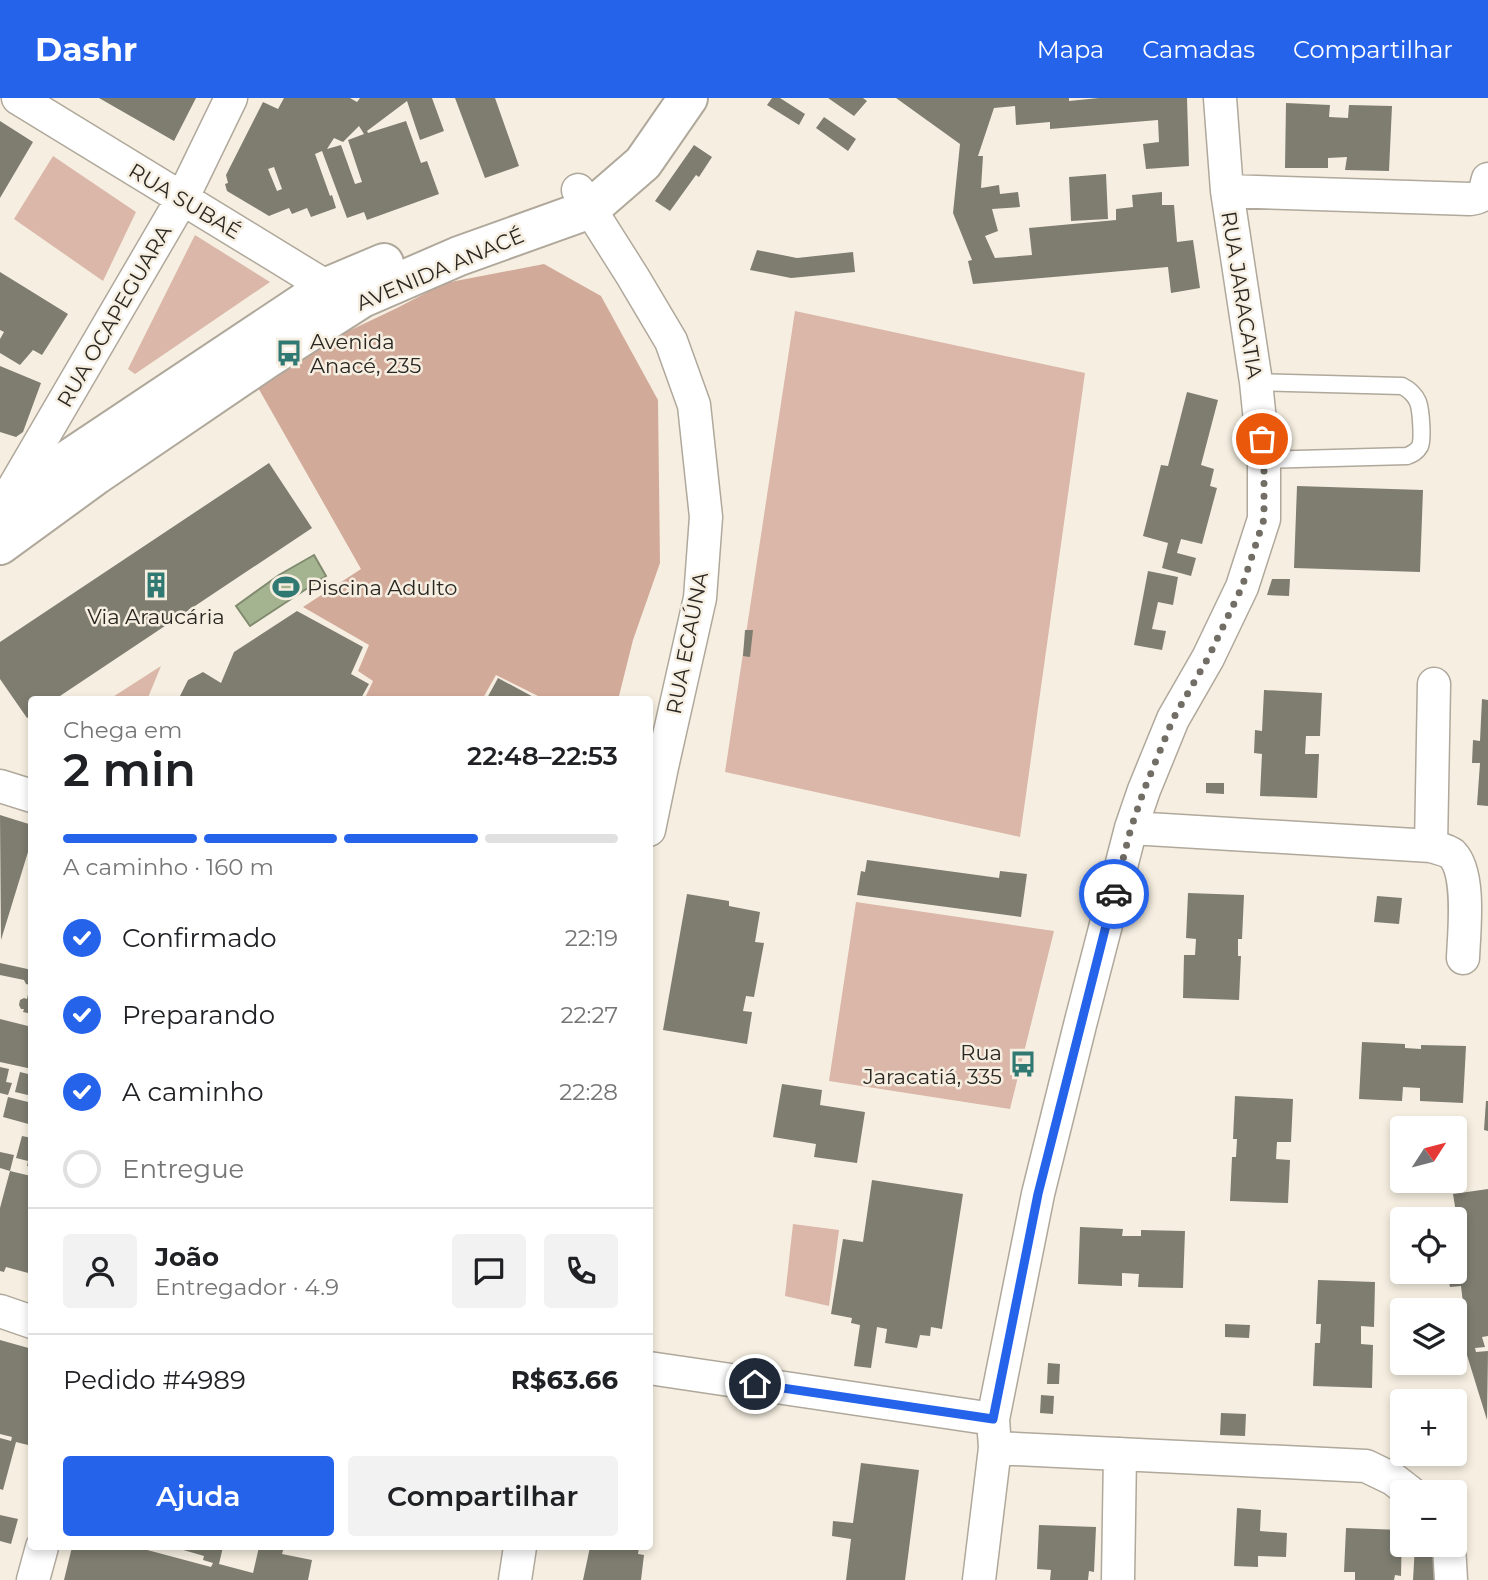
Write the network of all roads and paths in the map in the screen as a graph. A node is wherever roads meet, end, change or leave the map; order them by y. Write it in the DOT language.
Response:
graph roads {
  1 [pos="18,98"];
  2 [pos="231,98"];
  3 [pos="1220,98"];
  4 [pos="673,101"];
  5 [pos="1488,179"];
  6 [pos="1227,191"];
  7 [pos="182,199"];
  8 [pos="584,200"];
  9 [pos="338,297"];
  10 [pos="1255,382"];
  11 [pos="1264,460"];
  12 [pos="6,521"];
  13 [pos="1434,684"];
  14 [pos="0,786"];
  15 [pos="28,795"];
  16 [pos="653,811"];
  17 [pos="1131,828"];
  18 [pos="1431,846"];
  19 [pos="1463,958"];
  20 [pos="0,1311"];
  21 [pos="28,1321"];
  22 [pos="653,1368"];
  23 [pos="994,1434"];
  24 [pos="1120,1454"];
  25 [pos="1394,1480"];
  26 [pos="41,1550"];
  27 [pos="519,1550"];
  28 [pos="1450,1557"];
  29 [pos="33,1580"];
  30 [pos="514,1580"];
  31 [pos="979,1580"];
  32 [pos="1118,1580"];
  33 [pos="1451,1580"];
  1 -- 7 [label="street, RUA SUBAÉ"];
  2 -- 7 [label="street, RUA OCAPEGUARA"];
  3 -- 6 [label="street, RUA JARACATIA"];
  4 -- 8 [label="street, AVENIDA ANACÉ"];
  5 -- 6 [label="street"];
  6 -- 10 [label="street, RUA JARACATIA"];
  7 -- 9 [label="street, RUA SUBAÉ"];
  7 -- 12 [label="street, RUA OCAPEGUARA"];
  8 -- 9 [label="street, AVENIDA ANACÉ"];
  8 -- 16 [label="street, RUA ECAÚNA"];
  9 -- 12 [label="street, AVENIDA ANACÉ"];
  10 -- 11 [label="street, RUA JARACATIA"];
  10 -- 11 [label="lane"];
  11 -- 17 [label="street, RUA JARACATIA"];
  13 -- 18 [label="street"];
  14 -- 15 [label="street"];
  17 -- 18 [label="street"];
  17 -- 23 [label="street, RUA JARACATIA"];
  18 -- 19 [label="street"];
  20 -- 21 [label="street"];
  22 -- 23 [label="street"];
  23 -- 24 [label="street"];
  23 -- 31 [label="street, RUA JARACATIA"];
  24 -- 25 [label="street"];
  24 -- 32 [label="street"];
  26 -- 29 [label="street"];
  27 -- 30 [label="street"];
  28 -- 33 [label="street"];
}
